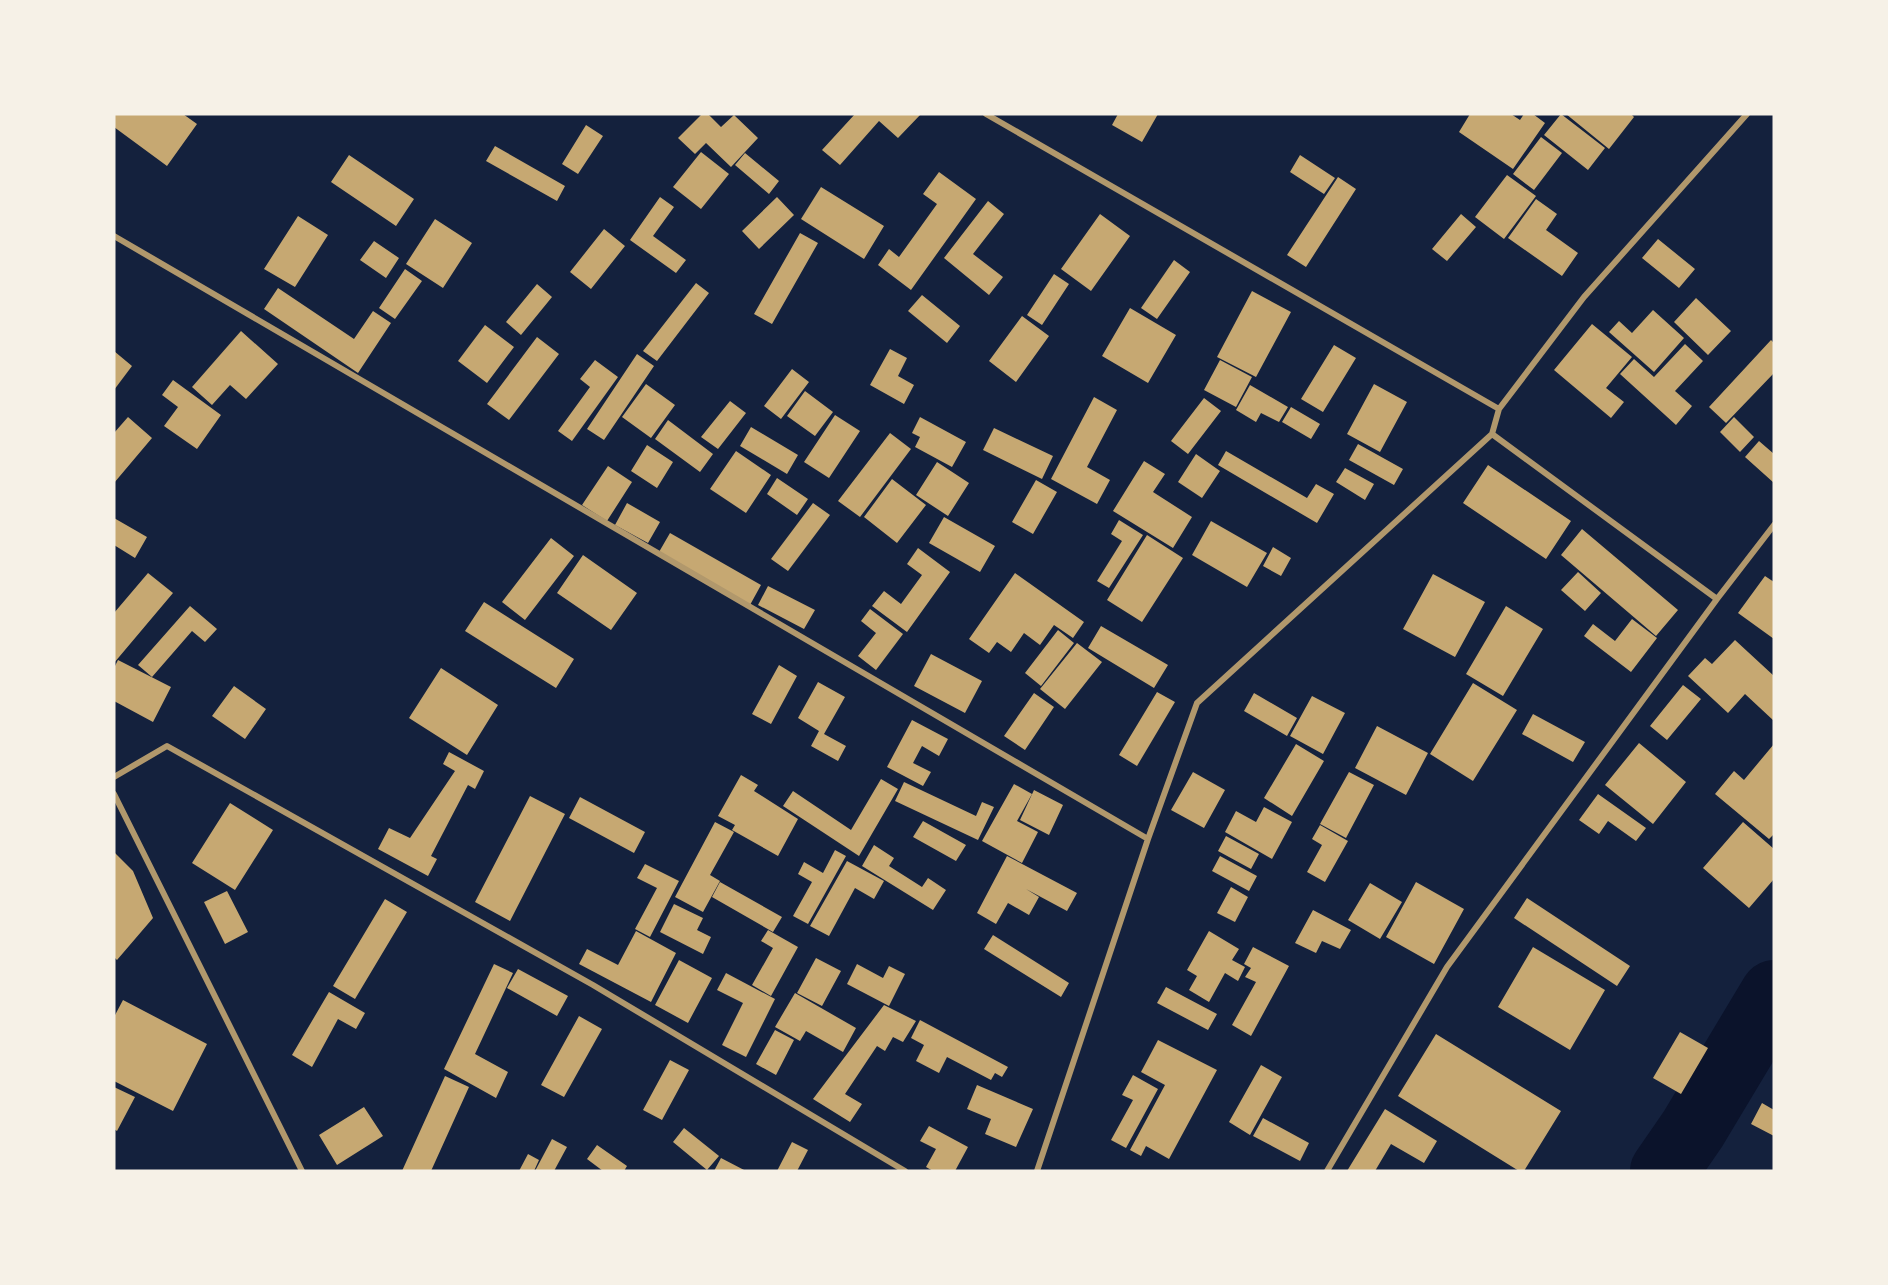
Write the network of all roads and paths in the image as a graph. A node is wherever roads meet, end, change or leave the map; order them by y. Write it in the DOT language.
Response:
graph roads {
  1 [pos="986,114"];
  2 [pos="1747,114"];
  3 [pos="114,236"];
  4 [pos="1499,409"];
  5 [pos="1492,434"];
  6 [pos="1774,525"];
  7 [pos="1717,599"];
  8 [pos="114,777"];
  9 [pos="114,794"];
  10 [pos="1148,839"];
  11 [pos="302,1171"];
  12 [pos="905,1171"];
  13 [pos="1037,1171"];
  14 [pos="1327,1171"];
  1 -- 4 [label="street"];
  2 -- 4 [label="street"];
  3 -- 10 [label="street"];
  4 -- 5 [label="street"];
  5 -- 7 [label="street"];
  5 -- 10 [label="street"];
  6 -- 7 [label="street"];
  7 -- 14 [label="street"];
  8 -- 12 [label="street"];
  9 -- 11 [label="street"];
  10 -- 13 [label="street"];
}
